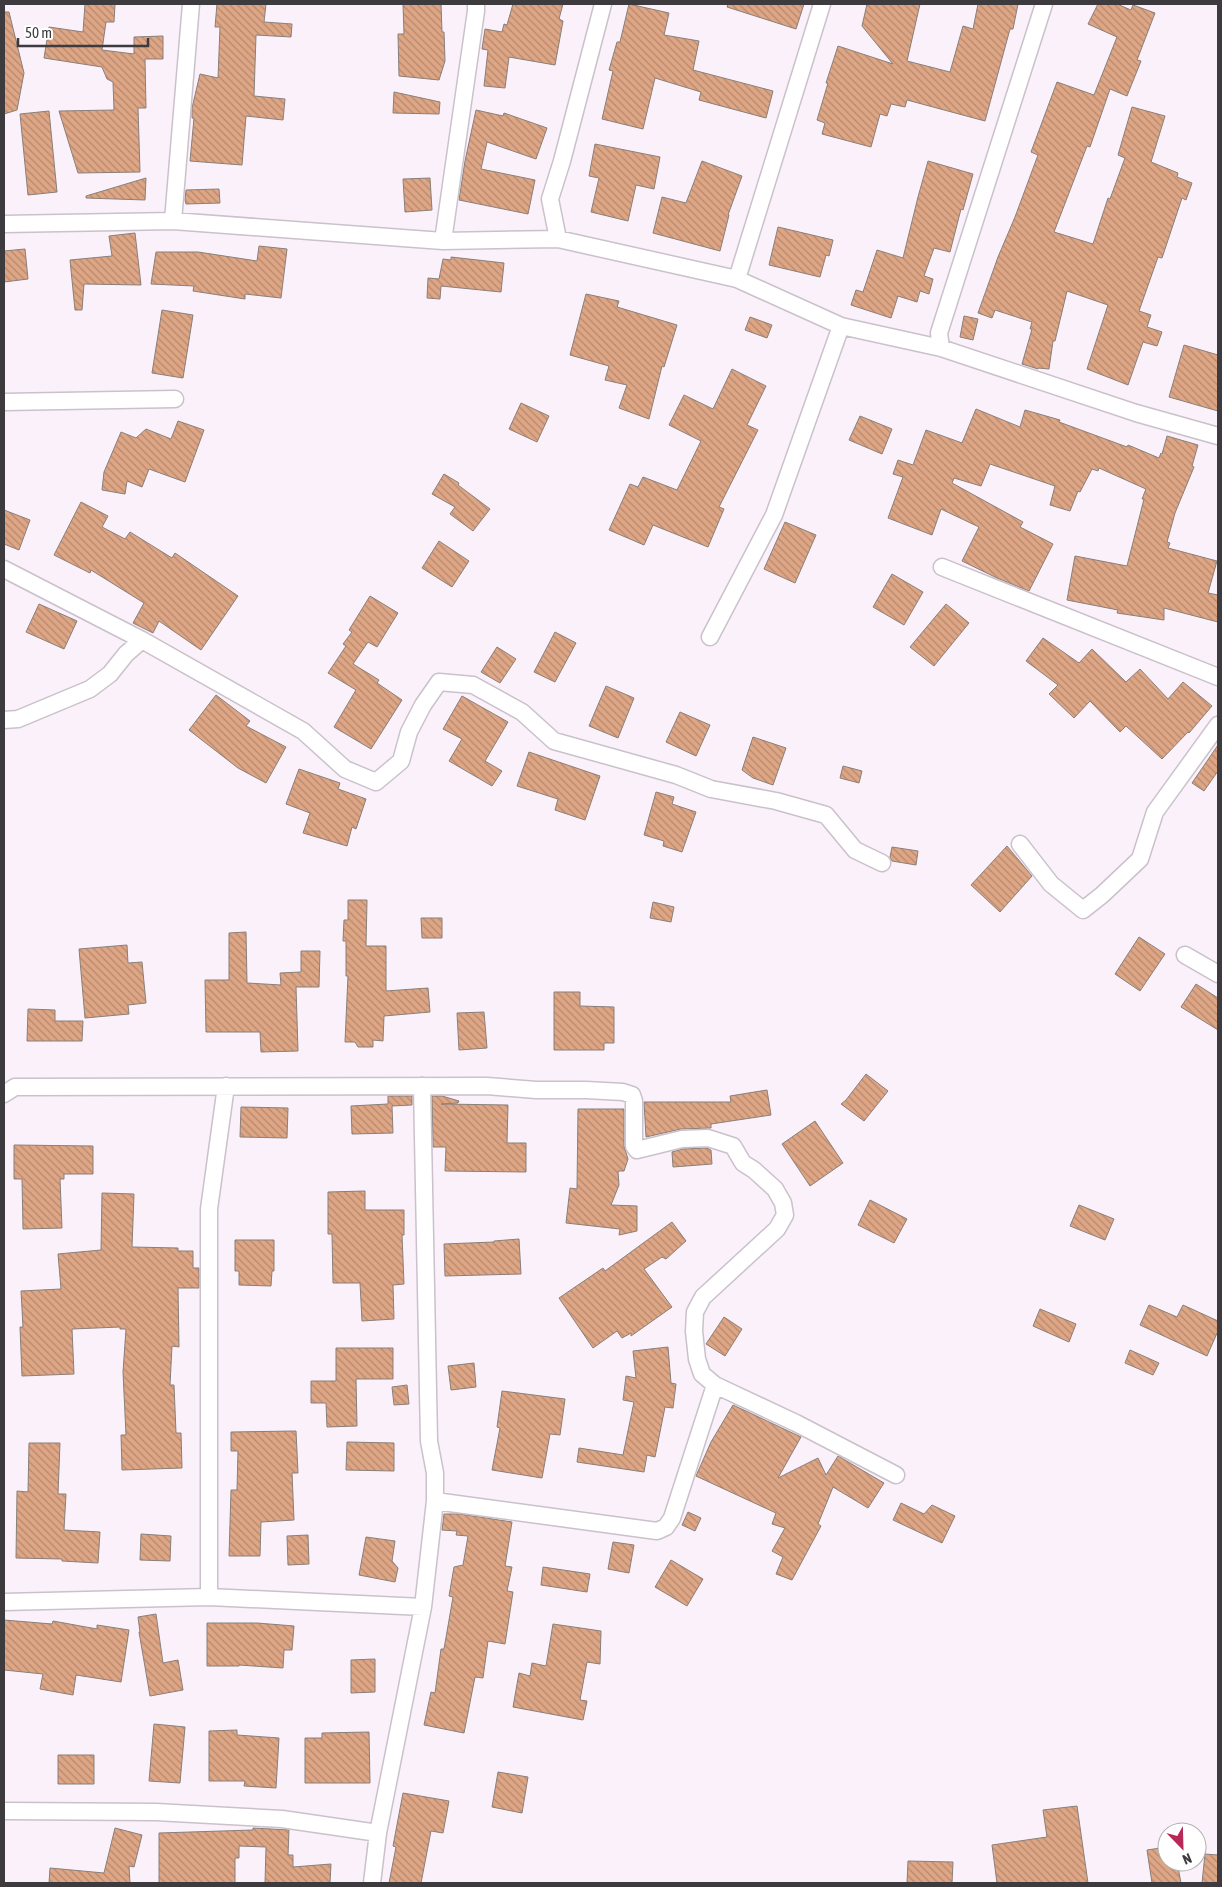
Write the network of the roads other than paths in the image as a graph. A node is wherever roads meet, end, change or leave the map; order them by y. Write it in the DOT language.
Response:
graph roads {
  1 [pos="191,4"];
  2 [pos="476,4"];
  3 [pos="603,4"];
  4 [pos="822,4"];
  5 [pos="1044,4"];
  6 [pos="173,221"];
  7 [pos="4,224"];
  8 [pos="558,239"];
  9 [pos="443,241"];
  10 [pos="737,279"];
  11 [pos="841,326"];
  12 [pos="941,348"];
  13 [pos="175,399"];
  14 [pos="4,402"];
  15 [pos="1218,436"];
  16 [pos="942,567"];
  17 [pos="4,569"];
  18 [pos="710,637"];
  19 [pos="142,640"];
  20 [pos="1218,677"];
  21 [pos="4,720"];
  22 [pos="1218,729"];
  23 [pos="1020,844"];
  24 [pos="882,862"];
  25 [pos="1185,955"];
  26 [pos="1218,974"];
  27 [pos="226,1086"];
  28 [pos="422,1086"];
  29 [pos="4,1094"];
  30 [pos="715,1385"];
  31 [pos="896,1475"];
  32 [pos="435,1500"];
  33 [pos="209,1597"];
  34 [pos="4,1602"];
  35 [pos="423,1607"];
  36 [pos="4,1811"];
  37 [pos="378,1833"];
  38 [pos="372,1883"];
  1 -- 6 [label="street"];
  2 -- 9 [label="street"];
  3 -- 8 [label="street"];
  4 -- 10 [label="street"];
  5 -- 12 [label="street"];
  6 -- 7 [label="street"];
  6 -- 9 [label="street"];
  8 -- 9 [label="street"];
  8 -- 10 [label="street"];
  10 -- 11 [label="street"];
  11 -- 12 [label="street"];
  11 -- 18 [label="street"];
  12 -- 15 [label="street"];
  13 -- 14 [label="street"];
  16 -- 20 [label="street"];
  17 -- 19 [label="street"];
  19 -- 21 [label="street"];
  19 -- 24 [label="street"];
  22 -- 23 [label="street"];
  25 -- 26 [label="street"];
  27 -- 28 [label="street"];
  27 -- 29 [label="street"];
  27 -- 33 [label="street"];
  28 -- 30 [label="street"];
  28 -- 32 [label="street"];
  30 -- 31 [label="street"];
  30 -- 32 [label="street"];
  32 -- 35 [label="street"];
  33 -- 34 [label="street"];
  33 -- 35 [label="street"];
  35 -- 37 [label="street"];
  36 -- 37 [label="street"];
  37 -- 38 [label="street"];
}
